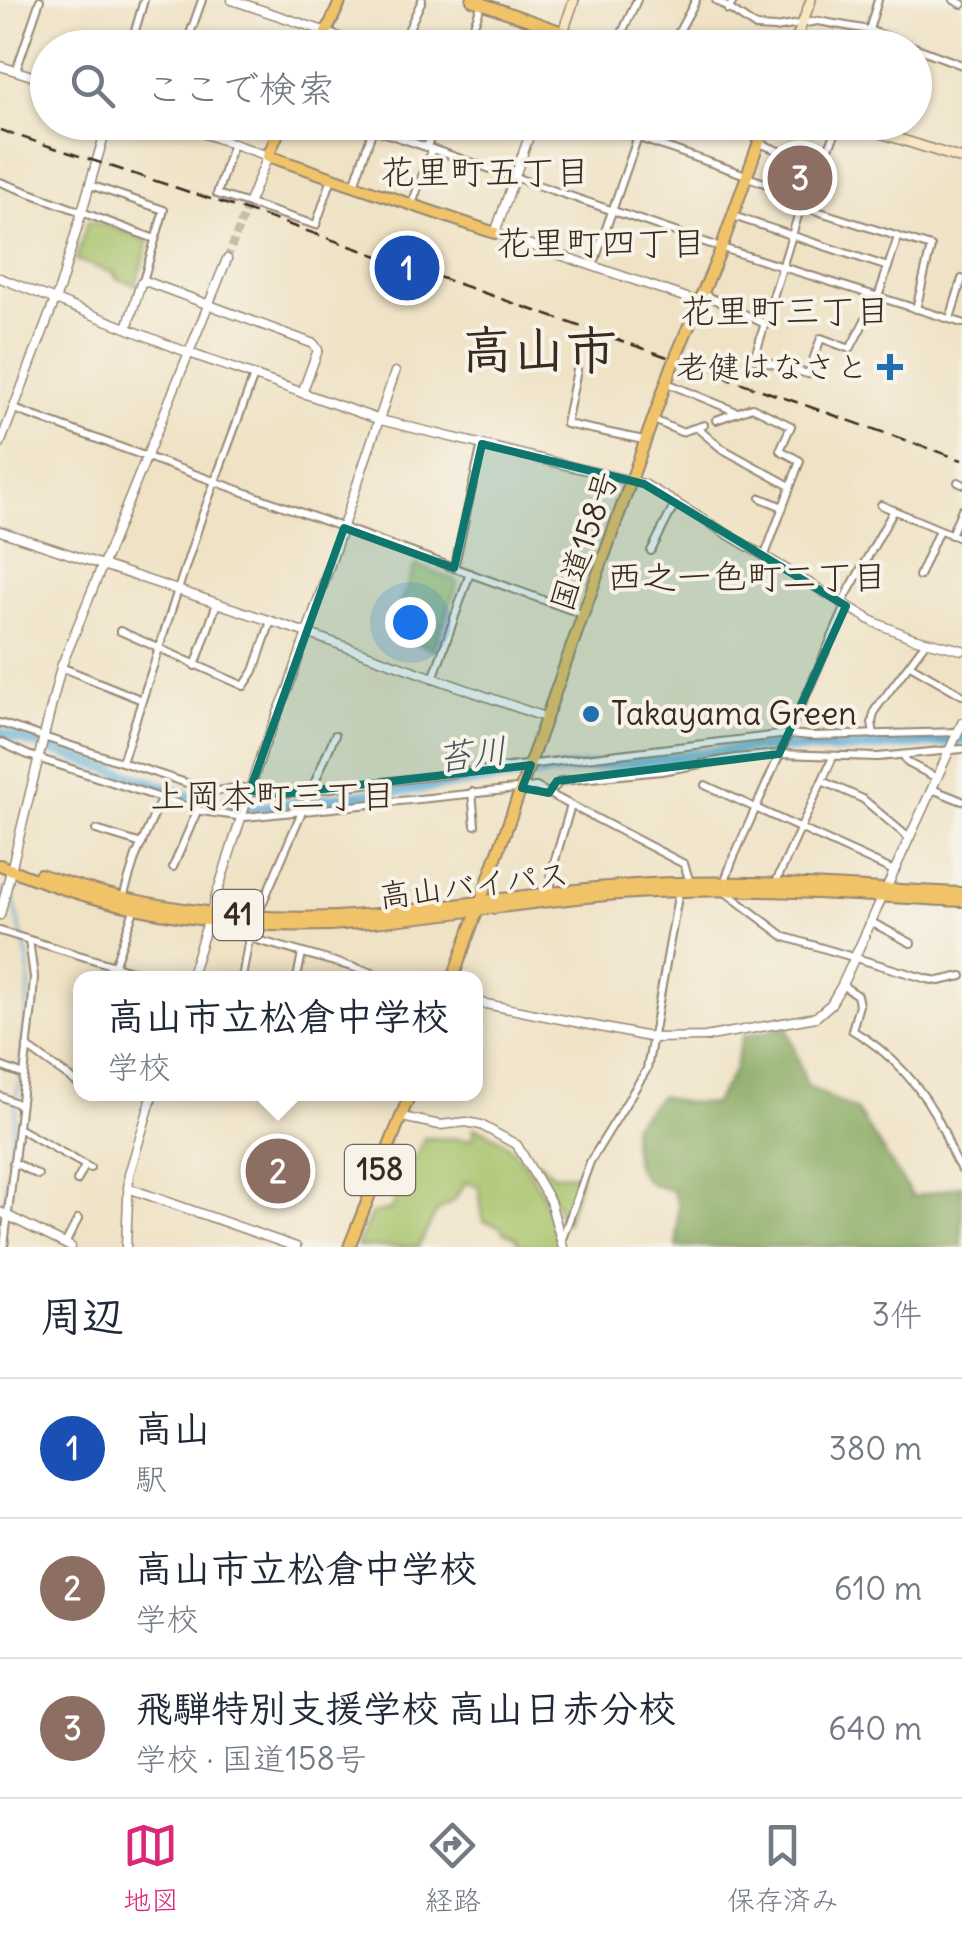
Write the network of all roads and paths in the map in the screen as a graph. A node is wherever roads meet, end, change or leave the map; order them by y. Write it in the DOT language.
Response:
graph roads {
  1 [pos="40,0"];
  2 [pos="144,0"];
  3 [pos="202,0"];
  4 [pos="232,0"];
  5 [pos="341,0"];
  6 [pos="422,0"];
  7 [pos="512,0"];
  8 [pos="574,0"];
  9 [pos="637,0"];
  10 [pos="696,0"];
  11 [pos="716,0"];
  12 [pos="734,0"];
  13 [pos="811,0"];
  14 [pos="878,0"];
  15 [pos="954,0"];
  16 [pos="479,1"];
  17 [pos="962,4"];
  18 [pos="728,10"];
  19 [pos="508,13"];
  20 [pos="801,25"];
  21 [pos="135,30"];
  22 [pos="191,30"];
  23 [pos="320,30"];
  24 [pos="327,30"];
  25 [pos="408,30"];
  26 [pos="470,30"];
  27 [pos="557,30"];
  28 [pos="564,30"];
  29 [pos="621,30"];
  30 [pos="680,30"];
  31 [pos="799,30"];
  32 [pos="869,30"];
  33 [pos="932,53"];
  34 [pos="962,64"];
  35 [pos="0,66"];
  36 [pos="16,71"];
  37 [pos="30,76"];
  38 [pos="103,140"];
  39 [pos="222,140"];
  40 [pos="276,140"];
  41 [pos="369,140"];
  42 [pos="408,140"];
  43 [pos="432,140"];
  44 [pos="528,140"];
  45 [pos="637,140"];
  46 [pos="646,140"];
  47 [pos="760,140"];
  48 [pos="839,140"];
  49 [pos="903,140"];
  50 [pos="759,143"];
  51 [pos="233,144"];
  52 [pos="430,148"];
  53 [pos="268,156"];
  54 [pos="962,159"];
  55 [pos="820,167"];
  56 [pos="747,176"];
  57 [pos="515,177"];
  58 [pos="332,178"];
  59 [pos="0,182"];
  60 [pos="90,185"];
  61 [pos="353,186"];
  62 [pos="805,197"];
  63 [pos="250,202"];
  64 [pos="411,206"];
  65 [pos="801,206"];
  66 [pos="612,211"];
  67 [pos="82,214"];
  68 [pos="733,216"];
  69 [pos="496,233"];
  70 [pos="792,235"];
  71 [pos="898,237"];
  72 [pos="155,240"];
  73 [pos="722,248"];
  74 [pos="226,259"];
  75 [pos="593,266"];
  76 [pos="783,267"];
  77 [pos="888,267"];
  78 [pos="0,278"];
  79 [pos="962,279"];
  80 [pos="143,281"];
  81 [pos="878,297"];
  82 [pos="701,298"];
  83 [pos="56,299"];
  84 [pos="208,306"];
  85 [pos="916,309"];
  86 [pos="950,320"];
  87 [pos="962,323"];
  88 [pos="766,324"];
  89 [pos="127,328"];
  90 [pos="189,352"];
  91 [pos="577,370"];
  92 [pos="395,372"];
  93 [pos="254,376"];
  94 [pos="666,382"];
  95 [pos="302,393"];
  96 [pos="9,407"];
  97 [pos="737,412"];
  98 [pos="380,420"];
  99 [pos="652,420"];
  100 [pos="716,420"];
  101 [pos="646,440"];
  102 [pos="0,444"];
  103 [pos="482,444"];
  104 [pos="146,456"];
  105 [pos="632,479"];
  106 [pos="215,481"];
  107 [pos="790,486"];
  108 [pos="761,498"];
  109 [pos="676,502"];
  110 [pos="882,505"];
  111 [pos="783,507"];
  112 [pos="962,509"];
  113 [pos="894,510"];
  114 [pos="344,528"];
  115 [pos="940,530"];
  116 [pos="0,531"];
  117 [pos="951,535"];
  118 [pos="962,539"];
  119 [pos="651,552"];
  120 [pos="765,554"];
  121 [pos="102,566"];
  122 [pos="454,568"];
  123 [pos="470,573"];
  124 [pos="919,576"];
  125 [pos="178,590"];
  126 [pos="216,603"];
  127 [pos="844,605"];
  128 [pos="584,615"];
  129 [pos="271,621"];
  130 [pos="120,631"];
  131 [pos="307,633"];
  132 [pos="926,642"];
  133 [pos="158,650"];
  134 [pos="962,650"];
  135 [pos="910,665"];
  136 [pos="196,666"];
  137 [pos="61,667"];
  138 [pos="433,678"];
  139 [pos="962,695"];
  140 [pos="142,700"];
  141 [pos="547,718"];
  142 [pos="0,723"];
  143 [pos="959,730"];
  144 [pos="335,735"];
  145 [pos="788,735"];
  146 [pos="874,735"];
  147 [pos="43,737"];
  148 [pos="0,742"];
  149 [pos="950,748"];
  150 [pos="962,749"];
  151 [pos="780,753"];
  152 [pos="904,755"];
  153 [pos="39,756"];
  154 [pos="833,757"];
  155 [pos="122,762"];
  156 [pos="530,766"];
  157 [pos="937,778"];
  158 [pos="822,781"];
  159 [pos="705,785"];
  160 [pos="523,786"];
  161 [pos="932,789"];
  162 [pos="311,791"];
  163 [pos="249,792"];
  164 [pos="472,792"];
  165 [pos="549,793"];
  166 [pos="162,797"];
  167 [pos="962,800"];
  168 [pos="571,805"];
  169 [pos="755,808"];
  170 [pos="198,810"];
  171 [pos="303,812"];
  172 [pos="241,815"];
  173 [pos="474,825"];
  174 [pos="800,828"];
  175 [pos="96,830"];
  176 [pos="910,838"];
  177 [pos="142,844"];
  178 [pos="0,862"];
  179 [pos="173,867"];
  180 [pos="14,868"];
  181 [pos="894,871"];
  182 [pos="690,882"];
  183 [pos="775,884"];
  184 [pos="724,887"];
  185 [pos="680,890"];
  186 [pos="962,892"];
  187 [pos="551,893"];
  188 [pos="882,893"];
  189 [pos="124,898"];
  190 [pos="962,901"];
  191 [pos="481,905"];
  192 [pos="133,913"];
  193 [pos="0,915"];
  194 [pos="257,916"];
  195 [pos="213,918"];
  196 [pos="870,922"];
  197 [pos="0,931"];
  198 [pos="250,938"];
  199 [pos="25,939"];
  200 [pos="911,943"];
  201 [pos="302,953"];
  202 [pos="853,958"];
  203 [pos="117,967"];
  204 [pos="116,971"];
  205 [pos="130,971"];
  206 [pos="193,971"];
  207 [pos="243,971"];
  208 [pos="299,971"];
  209 [pos="366,971"];
  210 [pos="456,971"];
  211 [pos="962,976"];
  212 [pos="842,985"];
  213 [pos="483,1003"];
  214 [pos="654,1038"];
  215 [pos="27,1046"];
  216 [pos="0,1066"];
  217 [pos="21,1074"];
  218 [pos="73,1080"];
  219 [pos="0,1096"];
  220 [pos="151,1101"];
  221 [pos="407,1101"];
  222 [pos="17,1104"];
  223 [pos="402,1116"];
  224 [pos="17,1128"];
  225 [pos="13,1162"];
  226 [pos="962,1170"];
  227 [pos="38,1175"];
  228 [pos="78,1181"];
  229 [pos="128,1188"];
  230 [pos="4,1214"];
  231 [pos="78,1220"];
  232 [pos="563,1243"];
  233 [pos="68,1246"];
  234 [pos="4,1247"];
  235 [pos="126,1247"];
  236 [pos="296,1247"];
  237 [pos="349,1247"];
  1 -- 36 [label="street"];
  2 -- 21 [label="street"];
  3 -- 22 [label="street"];
  4 -- 23 [label="street"];
  5 -- 24 [label="main road"];
  6 -- 25 [label="street"];
  7 -- 19 [label="street"];
  8 -- 28 [label="main road"];
  9 -- 29 [label="street"];
  10 -- 30 [label="street"];
  11 -- 18 [label="street"];
  12 -- 18 [label="street"];
  13 -- 20 [label="main road"];
  14 -- 32 [label="street"];
  15 -- 17 [label="street"];
  16 -- 19 [label="main road"];
  16 -- 26 [label="street"];
  18 -- 20 [label="street"];
  19 -- 27 [label="main road"];
  20 -- 31 [label="main road"];
  20 -- 32 [label="street"];
  33 -- 34 [label="street"];
  35 -- 36 [label="street"];
  36 -- 37 [label="street"];
  38 -- 60 [label="street"];
  39 -- 51 [label="street"];
  40 -- 53 [label="main road"];
  41 -- 61 [label="street"];
  42 -- 52 [label="street"];
  43 -- 52 [label="street"];
  44 -- 57 [label="street"];
  45 -- 66 [label="street"];
  46 -- 56 [label="street"];
  47 -- 50 [label="main road, 国道158号"];
  48 -- 55 [label="street"];
  49 -- 54 [label="main road"];
  50 -- 55 [label="street"];
  50 -- 56 [label="main road, 国道158号"];
  51 -- 53 [label="street"];
  51 -- 58 [label="street"];
  52 -- 57 [label="street"];
  52 -- 64 [label="street"];
  53 -- 58 [label="main road"];
  53 -- 63 [label="street"];
  55 -- 62 [label="street"];
  56 -- 62 [label="street"];
  56 -- 68 [label="main road, 国道158号"];
  57 -- 66 [label="street"];
  57 -- 69 [label="street"];
  58 -- 61 [label="main road"];
  59 -- 67 [label="street"];
  60 -- 67 [label="street"];
  60 -- 72 [label="street"];
  61 -- 64 [label="main road"];
  62 -- 65 [label="street"];
  64 -- 69 [label="main road"];
  65 -- 70 [label="street"];
  65 -- 71 [label="street"];
  66 -- 73 [label="street"];
  66 -- 75 [label="street"];
  67 -- 72 [label="street"];
  67 -- 83 [label="street"];
  68 -- 70 [label="street"];
  68 -- 73 [label="main road, 国道158号"];
  69 -- 75 [label="street"];
  70 -- 76 [label="street"];
  70 -- 77 [label="street"];
  71 -- 77 [label="street"];
  71 -- 85 [label="street"];
  72 -- 80 [label="street"];
  73 -- 76 [label="street"];
  73 -- 82 [label="main road, 国道158号"];
  74 -- 84 [label="street"];
  75 -- 82 [label="street"];
  76 -- 81 [label="street"];
  76 -- 88 [label="street"];
  77 -- 81 [label="street"];
  78 -- 83 [label="street"];
  79 -- 86 [label="street"];
  80 -- 84 [label="street"];
  80 -- 89 [label="street"];
  81 -- 85 [label="street"];
  81 -- 88 [label="street"];
  82 -- 88 [label="street"];
  82 -- 94 [label="main road, 国道158号, bridge"];
  83 -- 89 [label="street"];
  83 -- 96 [label="street"];
  84 -- 90 [label="street"];
  84 -- 95 [label="street"];
  85 -- 86 [label="street"];
  86 -- 87 [label="street"];
  89 -- 90 [label="street"];
  90 -- 93 [label="street"];
  90 -- 104 [label="street"];
  91 -- 101 [label="street"];
  92 -- 98 [label="street"];
  93 -- 95 [label="street"];
  93 -- 106 [label="street"];
  94 -- 97 [label="street"];
  94 -- 99 [label="main road, 国道158号"];
  95 -- 98 [label="street"];
  96 -- 102 [label="street"];
  96 -- 104 [label="street"];
  97 -- 100 [label="street"];
  97 -- 107 [label="street"];
  98 -- 103 [label="street"];
  98 -- 114 [label="street"];
  99 -- 101 [label="main road, 国道158号"];
  99 -- 107 [label="street"];
  101 -- 105 [label="main road, 国道158号"];
  103 -- 105 [label="street"];
  103 -- 122 [label="street"];
  104 -- 106 [label="street"];
  104 -- 121 [label="street"];
  105 -- 109 [label="street"];
  105 -- 128 [label="main road, 国道158号"];
  106 -- 114 [label="street"];
  106 -- 125 [label="street"];
  107 -- 111 [label="street"];
  108 -- 111 [label="street"];
  109 -- 119 [label="street"];
  109 -- 120 [label="street"];
  110 -- 113 [label="street"];
  111 -- 120 [label="street"];
  112 -- 117 [label="street"];
  113 -- 115 [label="street"];
  113 -- 127 [label="street"];
  114 -- 122 [label="street"];
  114 -- 131 [label="street"];
  115 -- 117 [label="street"];
  115 -- 124 [label="street"];
  116 -- 121 [label="street"];
  117 -- 118 [label="street"];
  120 -- 127 [label="street"];
  121 -- 125 [label="street"];
  121 -- 137 [label="street"];
  122 -- 123 [label="street"];
  123 -- 128 [label="street"];
  123 -- 138 [label="street"];
  125 -- 126 [label="street"];
  125 -- 133 [label="street"];
  126 -- 129 [label="street"];
  126 -- 136 [label="street"];
  127 -- 132 [label="street"];
  127 -- 145 [label="street"];
  128 -- 141 [label="main road, 国道158号"];
  129 -- 131 [label="street"];
  129 -- 136 [label="street"];
  130 -- 133 [label="street"];
  131 -- 138 [label="street"];
  131 -- 163 [label="street"];
  132 -- 134 [label="street"];
  132 -- 135 [label="street"];
  133 -- 136 [label="street"];
  133 -- 140 [label="street"];
  135 -- 139 [label="street"];
  135 -- 146 [label="street"];
  137 -- 140 [label="street"];
  137 -- 147 [label="street"];
  138 -- 141 [label="street"];
  140 -- 155 [label="street"];
  141 -- 156 [label="main road, 国道158号"];
  142 -- 147 [label="street"];
  143 -- 146 [label="street"];
  143 -- 149 [label="street"];
  144 -- 162 [label="street"];
  145 -- 146 [label="street"];
  145 -- 151 [label="street"];
  145 -- 156 [label="street"];
  147 -- 153 [label="street"];
  147 -- 155 [label="street"];
  148 -- 153 [label="street"];
  149 -- 150 [label="street"];
  149 -- 152 [label="street"];
  149 -- 157 [label="street"];
  151 -- 154 [label="street"];
  151 -- 165 [label="street"];
  151 -- 169 [label="street"];
  152 -- 154 [label="street"];
  152 -- 157 [label="street"];
  153 -- 166 [label="street"];
  153 -- 180 [label="street"];
  154 -- 158 [label="street"];
  155 -- 163 [label="street"];
  156 -- 160 [label="main road, 国道158号"];
  156 -- 162 [label="street"];
  157 -- 161 [label="street"];
  158 -- 174 [label="street"];
  158 -- 176 [label="street"];
  159 -- 169 [label="street"];
  160 -- 164 [label="street"];
  160 -- 165 [label="street"];
  160 -- 191 [label="main road, 国道158号"];
  161 -- 167 [label="street"];
  161 -- 176 [label="street"];
  162 -- 163 [label="street"];
  162 -- 171 [label="street"];
  163 -- 172 [label="street"];
  164 -- 171 [label="street"];
  164 -- 173 [label="street"];
  165 -- 168 [label="street"];
  166 -- 170 [label="street"];
  166 -- 177 [label="street"];
  168 -- 182 [label="street"];
  168 -- 187 [label="street"];
  169 -- 174 [label="street"];
  169 -- 184 [label="street"];
  170 -- 172 [label="street"];
  170 -- 179 [label="street"];
  171 -- 172 [label="street"];
  171 -- 194 [label="street"];
  172 -- 195 [label="street"];
  174 -- 181 [label="street"];
  174 -- 183 [label="street"];
  175 -- 177 [label="street"];
  176 -- 181 [label="street"];
  177 -- 189 [label="street"];
  178 -- 180 [label="main road, 高山バイパス / 41"];
  180 -- 189 [label="main road, 高山バイパス / 41"];
  180 -- 193 [label="street"];
  180 -- 195 [label="main road, 高山バイパス / 41"];
  181 -- 188 [label="street"];
  182 -- 184 [label="main road, 高山バイパス / 41"];
  182 -- 187 [label="main road, 高山バイパス / 41"];
  183 -- 184 [label="main road, 高山バイパス / 41"];
  183 -- 188 [label="main road, 高山バイパス / 41"];
  184 -- 185 [label="main road, 高山バイパス / 41"];
  184 -- 188 [label="main road, 高山バイパス / 41"];
  184 -- 202 [label="street"];
  185 -- 191 [label="main road, 高山バイパス / 41"];
  185 -- 214 [label="street"];
  186 -- 188 [label="main road, 高山バイパス / 41"];
  187 -- 191 [label="main road, 高山バイパス / 41"];
  188 -- 190 [label="main road, 高山バイパス / 41"];
  188 -- 196 [label="street"];
  189 -- 195 [label="main road, 高山バイパス / 41"];
  191 -- 194 [label="main road, 高山バイパス / 41"];
  191 -- 195 [label="main road, 高山バイパス / 41"];
  191 -- 210 [label="main road, 国道158号"];
  192 -- 203 [label="street"];
  194 -- 195 [label="main road, 高山バイパス / 41"];
  195 -- 198 [label="street"];
  195 -- 206 [label="street"];
  196 -- 200 [label="street"];
  196 -- 202 [label="street"];
  197 -- 199 [label="street"];
  198 -- 201 [label="street"];
  198 -- 207 [label="street"];
  199 -- 203 [label="street"];
  199 -- 215 [label="street"];
  201 -- 208 [label="street"];
  201 -- 209 [label="street"];
  202 -- 211 [label="street"];
  202 -- 212 [label="street"];
  203 -- 204 [label="street"];
  203 -- 205 [label="street"];
  212 -- 214 [label="street"];
  212 -- 226 [label="street"];
  213 -- 214 [label="street"];
  214 -- 232 [label="street"];
  215 -- 217 [label="street"];
  215 -- 218 [label="street"];
  216 -- 217 [label="street"];
  217 -- 222 [label="street"];
  219 -- 222 [label="street"];
  220 -- 229 [label="street"];
  221 -- 223 [label="main road, 158"];
  222 -- 224 [label="street"];
  223 -- 232 [label="street"];
  223 -- 237 [label="main road, 158"];
  224 -- 225 [label="street"];
  224 -- 228 [label="street"];
  225 -- 227 [label="street"];
  225 -- 230 [label="street"];
  229 -- 235 [label="street"];
  229 -- 236 [label="street"];
  230 -- 233 [label="street"];
  230 -- 234 [label="street"];
  231 -- 233 [label="street"];
}
